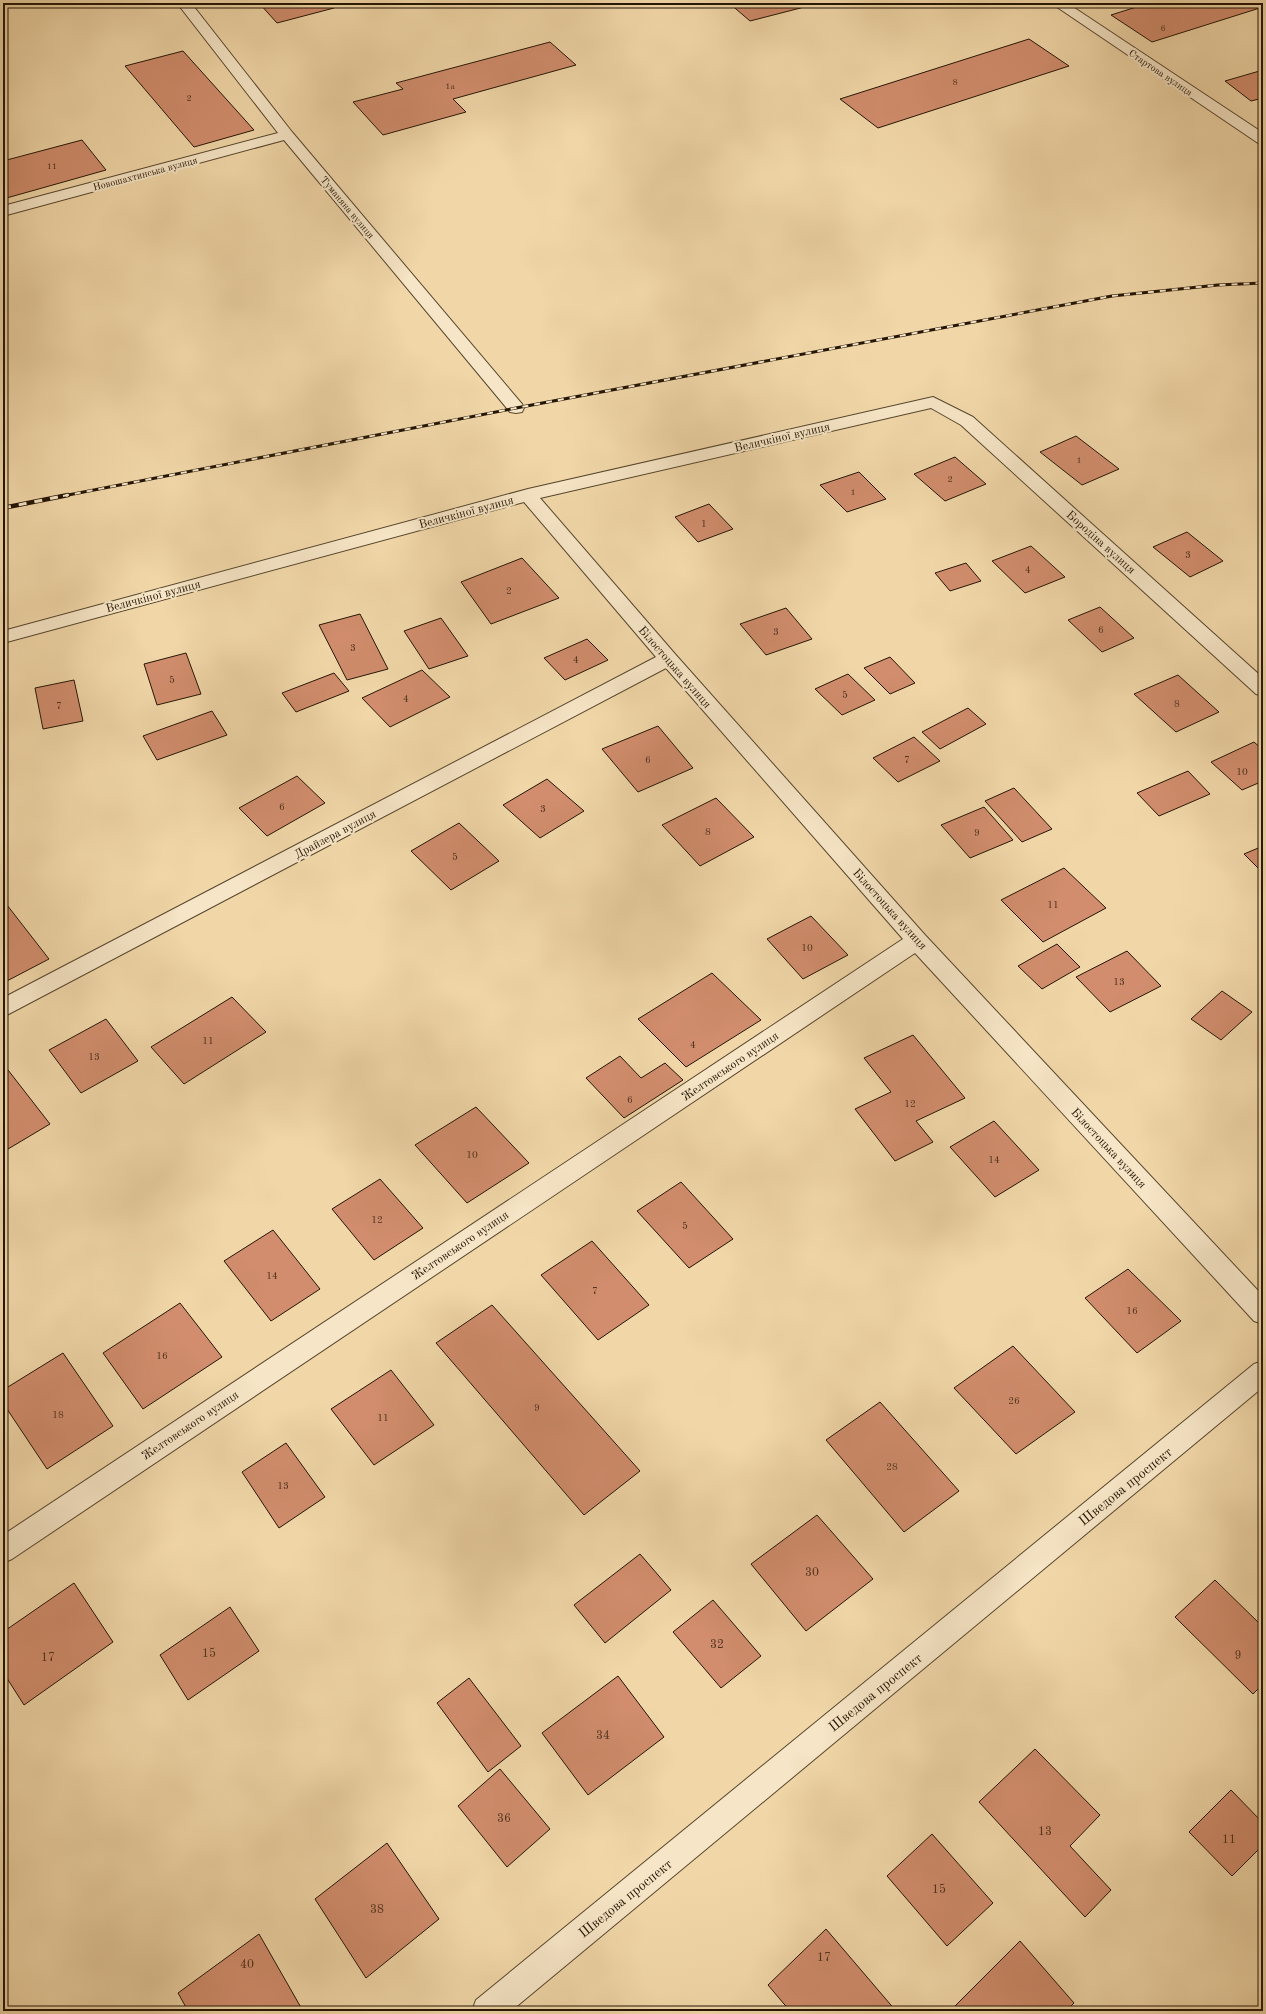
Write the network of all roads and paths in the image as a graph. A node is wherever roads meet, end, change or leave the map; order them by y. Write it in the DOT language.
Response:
graph roads {
  1 [pos="184,3"];
  2 [pos="1058,3"];
  3 [pos="287,135"];
  4 [pos="1263,140"];
  5 [pos="3,211"];
  6 [pos="933,402"];
  7 [pos="516,408"];
  8 [pos="528,495"];
  9 [pos="3,637"];
  10 [pos="668,659"];
  11 [pos="1263,690"];
  12 [pos="917,941"];
  13 [pos="3,1008"];
  14 [pos="1263,1313"];
  15 [pos="1263,1372"];
  16 [pos="3,1550"];
  17 [pos="487,2011"];
  1 -- 3 [label="street, Туманяна вулиця"];
  2 -- 4 [label="street, Стартова вулиця"];
  3 -- 5 [label="street, Новошахтинська вулиця"];
  3 -- 7 [label="street, Туманяна вулиця"];
  6 -- 8 [label="street, Величкіної вулиця"];
  6 -- 11 [label="street, Бородіна вулиця"];
  8 -- 9 [label="street, Величкіної вулиця"];
  8 -- 10 [label="street, Білостоцька вулиця"];
  10 -- 12 [label="street, Білостоцька вулиця"];
  10 -- 13 [label="street, Драйзера вулиця"];
  12 -- 14 [label="street, Білостоцька вулиця"];
  12 -- 16 [label="street, Желтовського вулиця"];
  15 -- 17 [label="street, Шведова проспект"];
}
